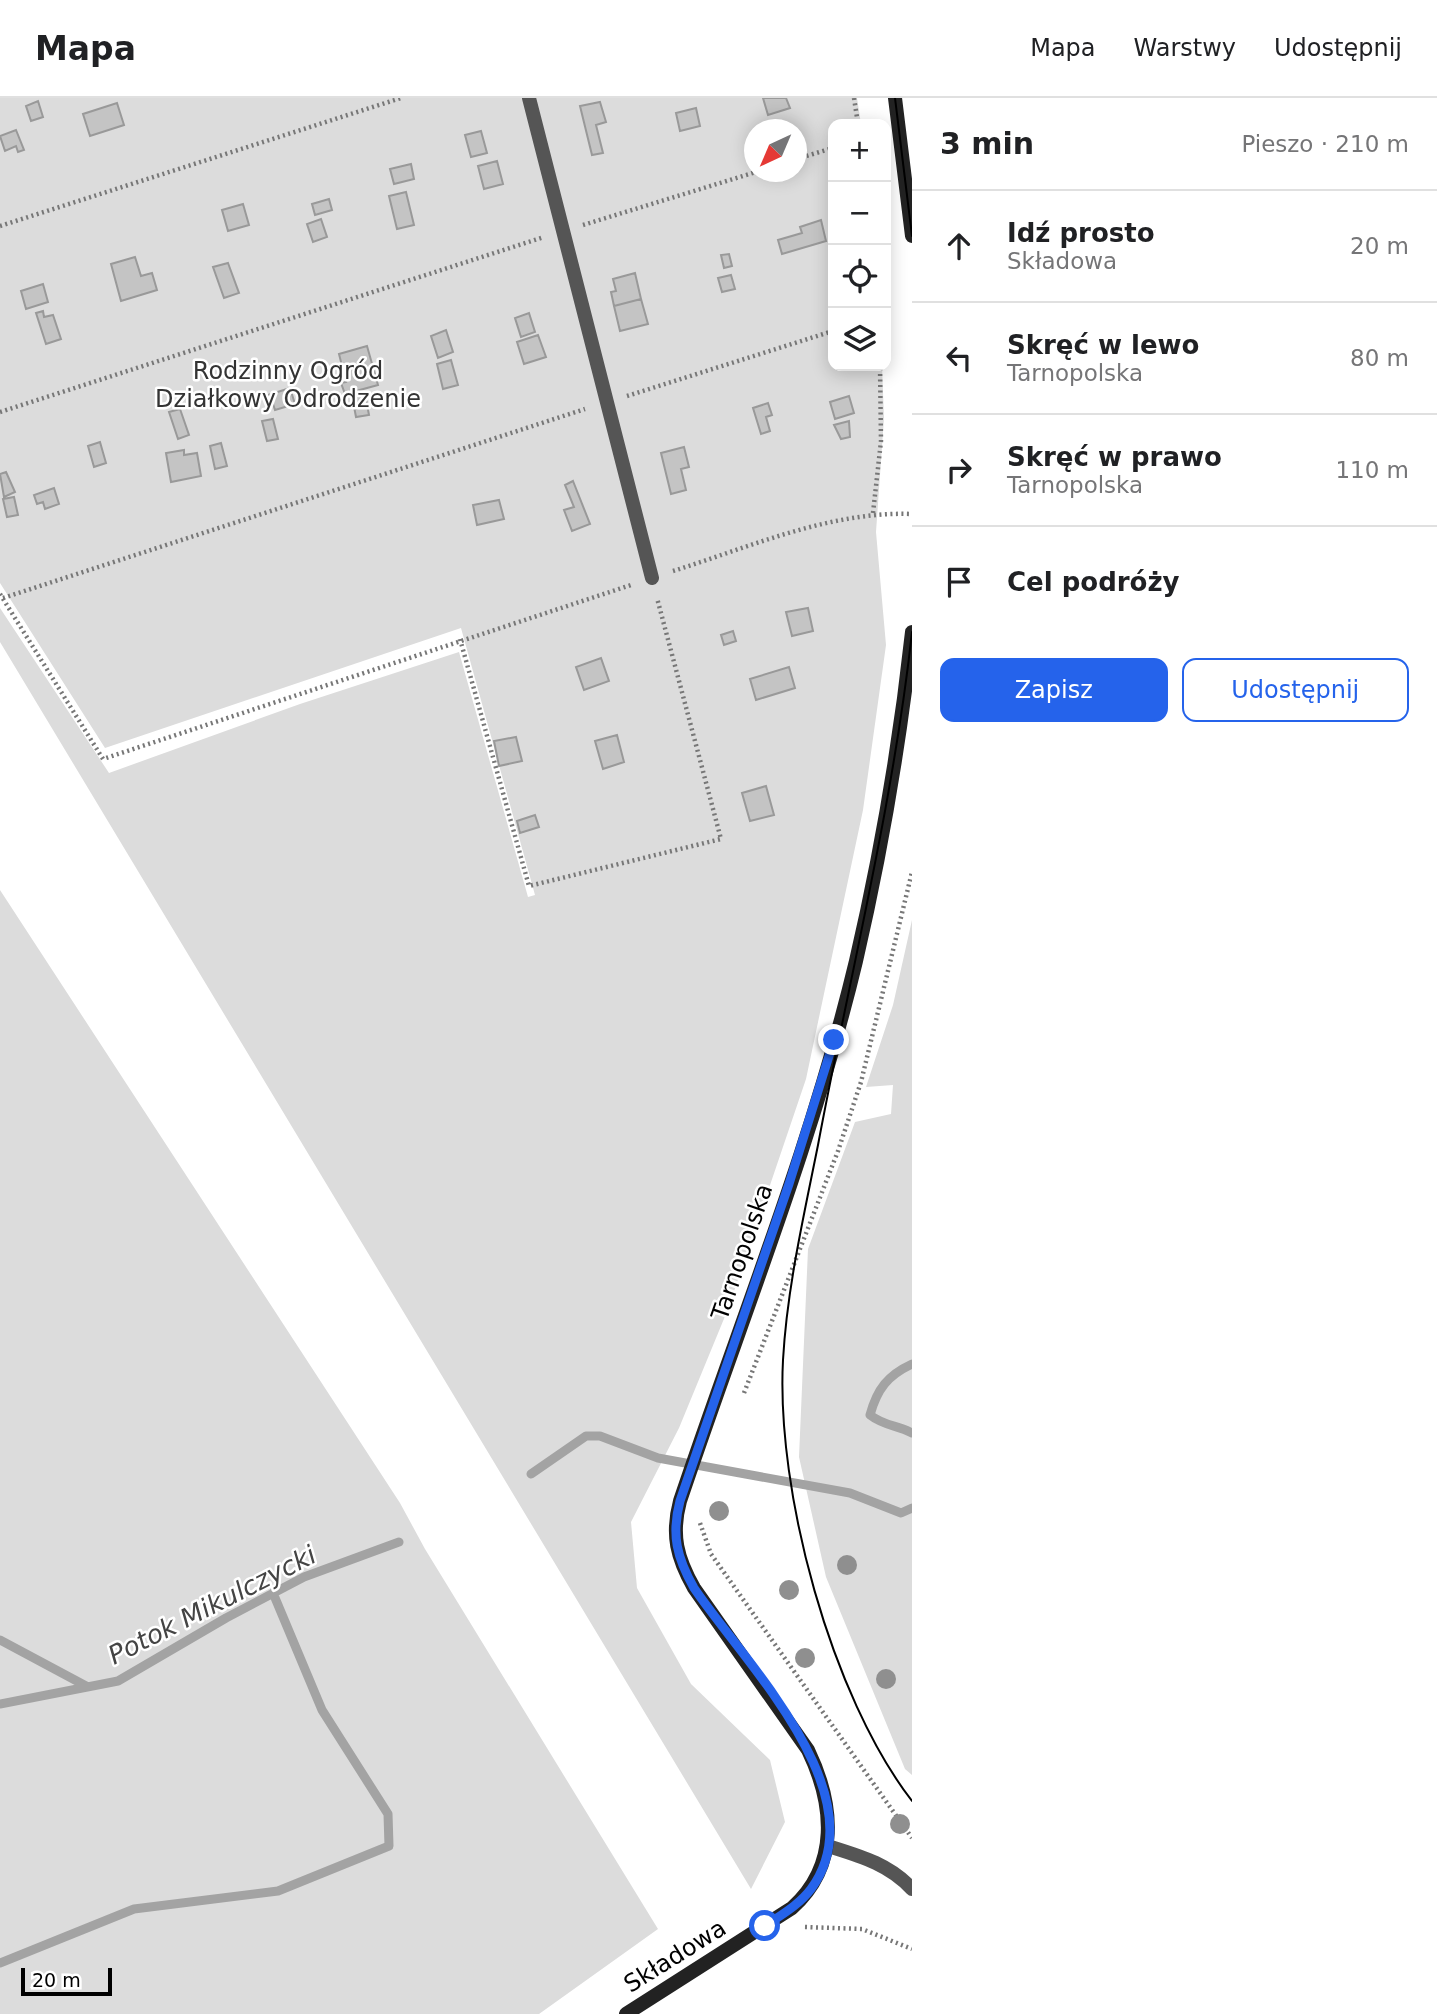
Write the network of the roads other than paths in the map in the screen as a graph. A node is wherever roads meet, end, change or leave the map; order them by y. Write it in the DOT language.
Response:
graph roads {
  1 [pos="529,98"];
  2 [pos="895,98"];
  3 [pos="912,236"];
  4 [pos="652,578"];
  5 [pos="912,632"];
  6 [pos="828,1846"];
  7 [pos="912,1889"];
  8 [pos="626,2014"];
  1 -- 4 [label="street"];
  2 -- 3 [label="main road"];
  5 -- 6 [label="main road, Tarnopolska"];
  6 -- 7 [label="street"];
  6 -- 8 [label="main road, Składowa"];
}
